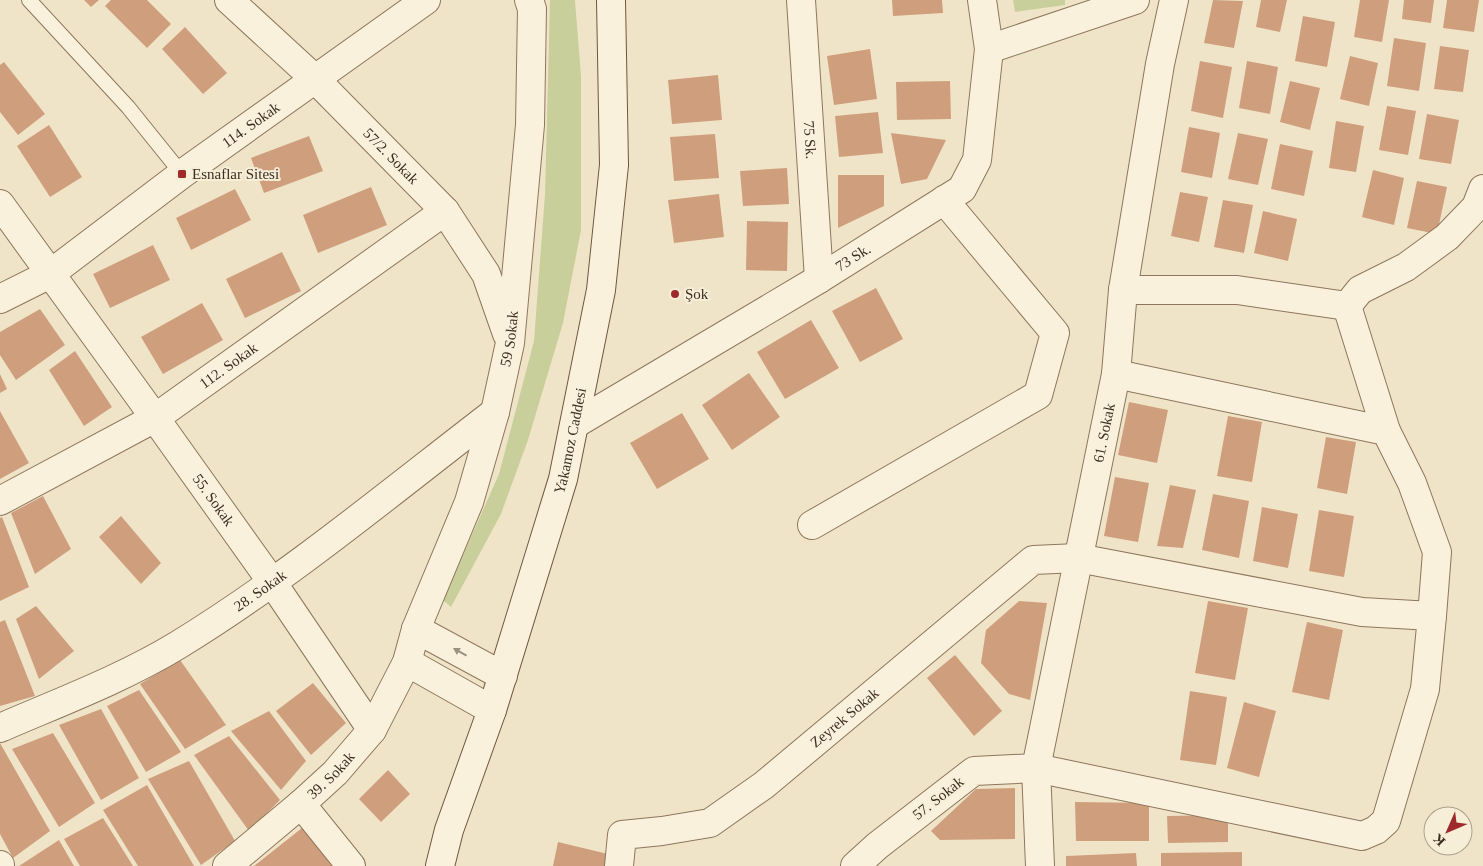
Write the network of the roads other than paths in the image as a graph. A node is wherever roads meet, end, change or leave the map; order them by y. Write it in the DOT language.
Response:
graph roads {
  1 [pos="29,0"];
  2 [pos="229,0"];
  3 [pos="426,0"];
  4 [pos="529,0"];
  5 [pos="611,0"];
  6 [pos="801,0"];
  7 [pos="982,0"];
  8 [pos="1135,0"];
  9 [pos="1174,0"];
  10 [pos="988,48"];
  11 [pos="315,79"];
  12 [pos="182,174"];
  13 [pos="1483,188"];
  14 [pos="944,200"];
  15 [pos="0,204"];
  16 [pos="445,211"];
  17 [pos="50,274"];
  18 [pos="819,279"];
  19 [pos="1123,290"];
  20 [pos="0,298"];
  21 [pos="1347,306"];
  22 [pos="510,343"];
  23 [pos="1116,374"];
  24 [pos="495,412"];
  25 [pos="155,418"];
  26 [pos="575,424"];
  27 [pos="1386,431"];
  28 [pos="0,501"];
  29 [pos="812,525"];
  30 [pos="1078,558"];
  31 [pos="272,582"];
  32 [pos="1432,616"];
  33 [pos="416,628"];
  34 [pos="407,662"];
  35 [pos="502,676"];
  36 [pos="492,710"];
  37 [pos="0,728"];
  38 [pos="372,730"];
  39 [pos="1036,768"];
  40 [pos="301,804"];
  41 [pos="227,866"];
  42 [pos="351,866"];
  43 [pos="440,866"];
  44 [pos="619,866"];
  45 [pos="855,866"];
  46 [pos="1040,866"];
  1 -- 12 [label="lane"];
  2 -- 11 [label="street, 57/2. Sokak"];
  3 -- 11 [label="street, 114. Sokak"];
  4 -- 22 [label="street, 59 Sokak"];
  5 -- 26 [label="street, Yakamoz Caddesi"];
  6 -- 18 [label="street, 75 Sk."];
  7 -- 10 [label="street, 73 Sk."];
  8 -- 10 [label="street"];
  9 -- 19 [label="street, 61. Sokak"];
  10 -- 14 [label="street, 73 Sk."];
  11 -- 12 [label="street, 114. Sokak"];
  11 -- 16 [label="street, 57/2. Sokak"];
  12 -- 17 [label="street, 114. Sokak"];
  13 -- 21 [label="street"];
  14 -- 18 [label="street, 73 Sk."];
  14 -- 29 [label="street"];
  15 -- 17 [label="street"];
  16 -- 22 [label="street, 57/2. Sokak"];
  16 -- 25 [label="street, 112. Sokak"];
  17 -- 20 [label="street, 114. Sokak"];
  17 -- 25 [label="street, 55. Sokak"];
  18 -- 26 [label="street, 73 Sk."];
  19 -- 21 [label="street"];
  19 -- 23 [label="street, 61. Sokak"];
  21 -- 27 [label="street, 57. Sokak"];
  22 -- 24 [label="street, 59 Sokak"];
  23 -- 27 [label="street"];
  23 -- 30 [label="street, 61. Sokak"];
  24 -- 31 [label="street, 28. Sokak"];
  24 -- 33 [label="street, 59 Sokak"];
  25 -- 28 [label="street, 112. Sokak"];
  25 -- 31 [label="street, 55. Sokak"];
  26 -- 35 [label="street, Yakamoz Caddesi"];
  27 -- 32 [label="street, 57. Sokak"];
  30 -- 32 [label="street"];
  30 -- 39 [label="street, 61. Sokak"];
  30 -- 44 [label="street, Zeyrek Sokak"];
  31 -- 37 [label="street, 28. Sokak"];
  31 -- 38 [label="street, 55. Sokak"];
  32 -- 39 [label="street, 57. Sokak"];
  33 -- 34 [label="street, 59 Sokak"];
  35 -- 33 [label="street, one-way"];
  34 -- 36 [label="street"];
  34 -- 38 [label="street, 39. Sokak"];
  35 -- 36 [label="street, Yakamoz Caddesi"];
  36 -- 43 [label="street, Yakamoz Caddesi"];
  38 -- 40 [label="street, 39. Sokak"];
  39 -- 45 [label="street, 57. Sokak"];
  39 -- 46 [label="street, 61. Sokak"];
  40 -- 41 [label="street, 39. Sokak"];
  40 -- 42 [label="street"];
}
